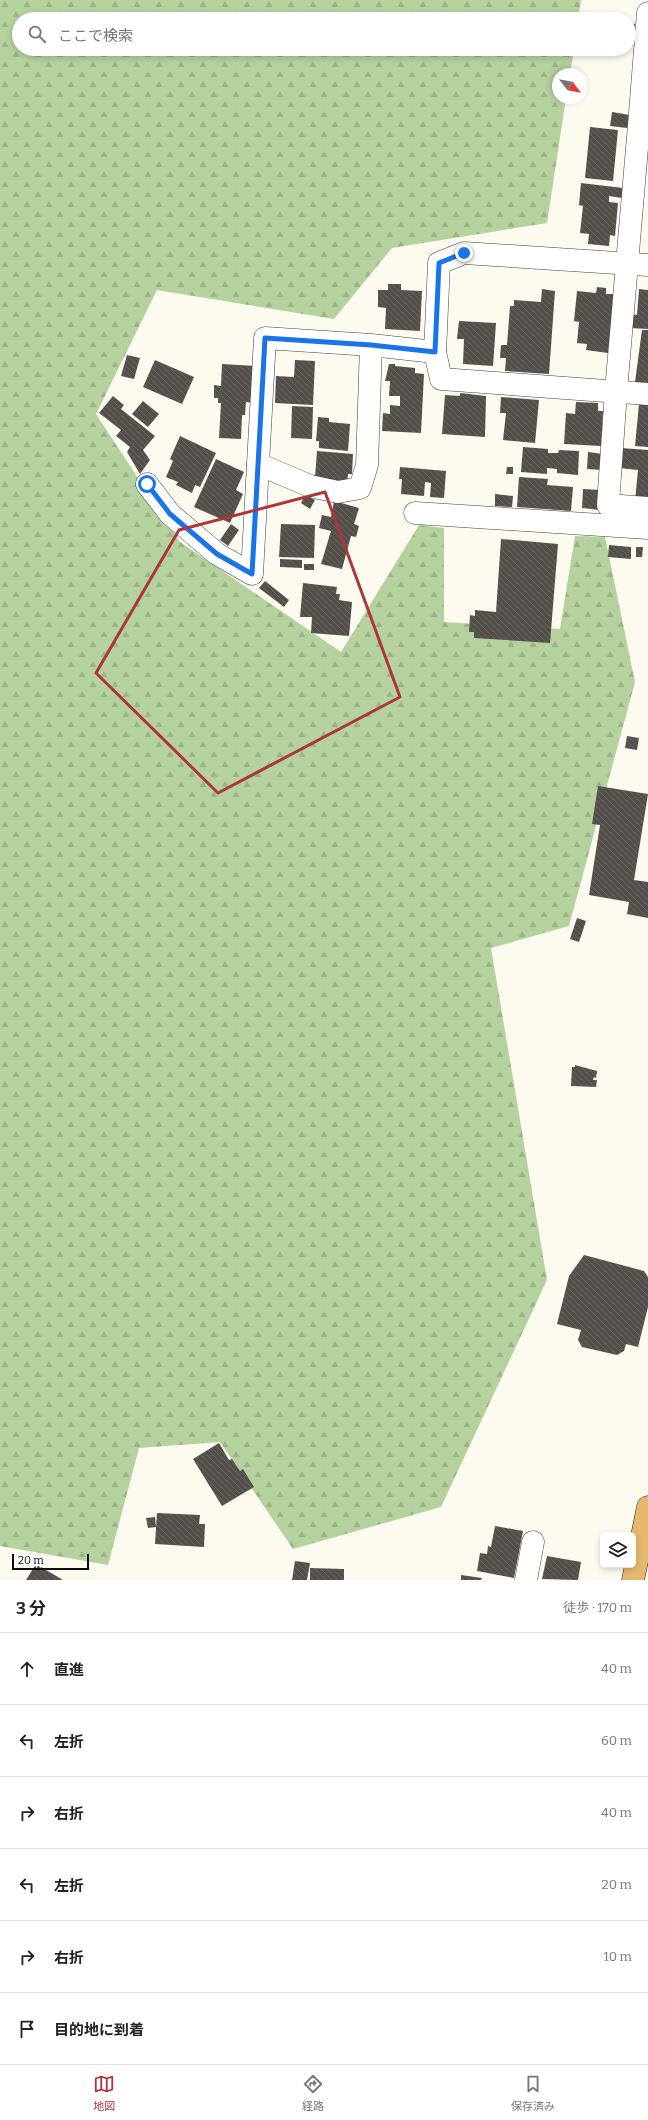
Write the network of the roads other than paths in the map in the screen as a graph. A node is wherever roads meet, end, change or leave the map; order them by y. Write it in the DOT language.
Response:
graph roads {
  1 [pos="648,13"];
  2 [pos="644,125"];
  3 [pos="638,265"];
  4 [pos="371,345"];
  5 [pos="435,352"];
  6 [pos="616,391"];
  7 [pos="648,394"];
  8 [pos="258,464"];
  9 [pos="147,484"];
  10 [pos="648,508"];
  11 [pos="416,513"];
  12 [pos="648,528"];
  13 [pos="648,1507"];
  14 [pos="533,1542"];
  15 [pos="526,1580"];
  16 [pos="633,1580"];
  1 -- 2 [label="street"];
  2 -- 3 [label="street"];
  3 -- 5 [label="street"];
  3 -- 6 [label="street"];
  4 -- 5 [label="street"];
  4 -- 8 [label="street"];
  4 -- 8 [label="street"];
  5 -- 6 [label="street"];
  6 -- 7 [label="street"];
  6 -- 10 [label="street"];
  8 -- 9 [label="street"];
  11 -- 12 [label="street"];
  13 -- 16 [label="highway"];
  14 -- 15 [label="street"];
}
